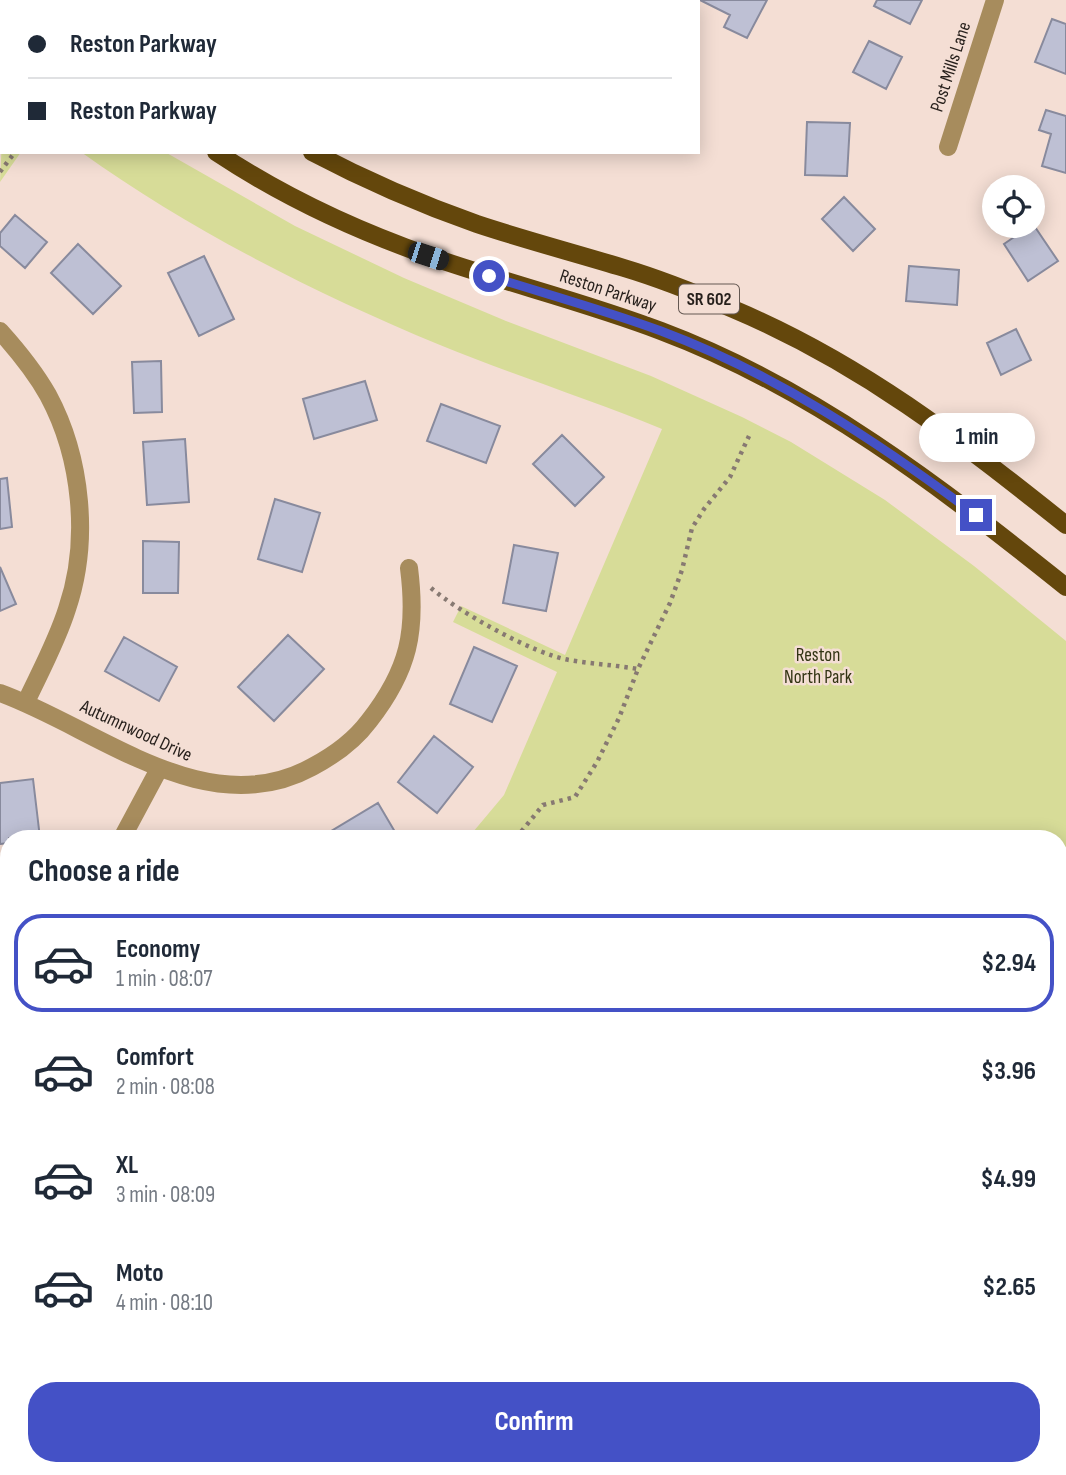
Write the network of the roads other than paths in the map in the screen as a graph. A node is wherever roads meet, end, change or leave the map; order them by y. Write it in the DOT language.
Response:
graph roads {
  1 [pos="995,0"];
  2 [pos="947,147"];
  3 [pos="219,154"];
  4 [pos="316,154"];
  5 [pos="0,331"];
  6 [pos="1066,525"];
  7 [pos="409,568"];
  8 [pos="1066,587"];
  9 [pos="0,693"];
  10 [pos="26,702"];
  11 [pos="159,769"];
  12 [pos="126,830"];
  1 -- 2 [label="street, Post Mills Lane"];
  3 -- 8 [label="main road, Reston Parkway / SR 602"];
  4 -- 6 [label="main road, Reston Parkway / SR 602"];
  5 -- 10 [label="street"];
  7 -- 11 [label="street, Autumnwood Drive"];
  9 -- 10 [label="street, Autumnwood Drive"];
  10 -- 11 [label="street, Autumnwood Drive"];
  11 -- 12 [label="street"];
}
